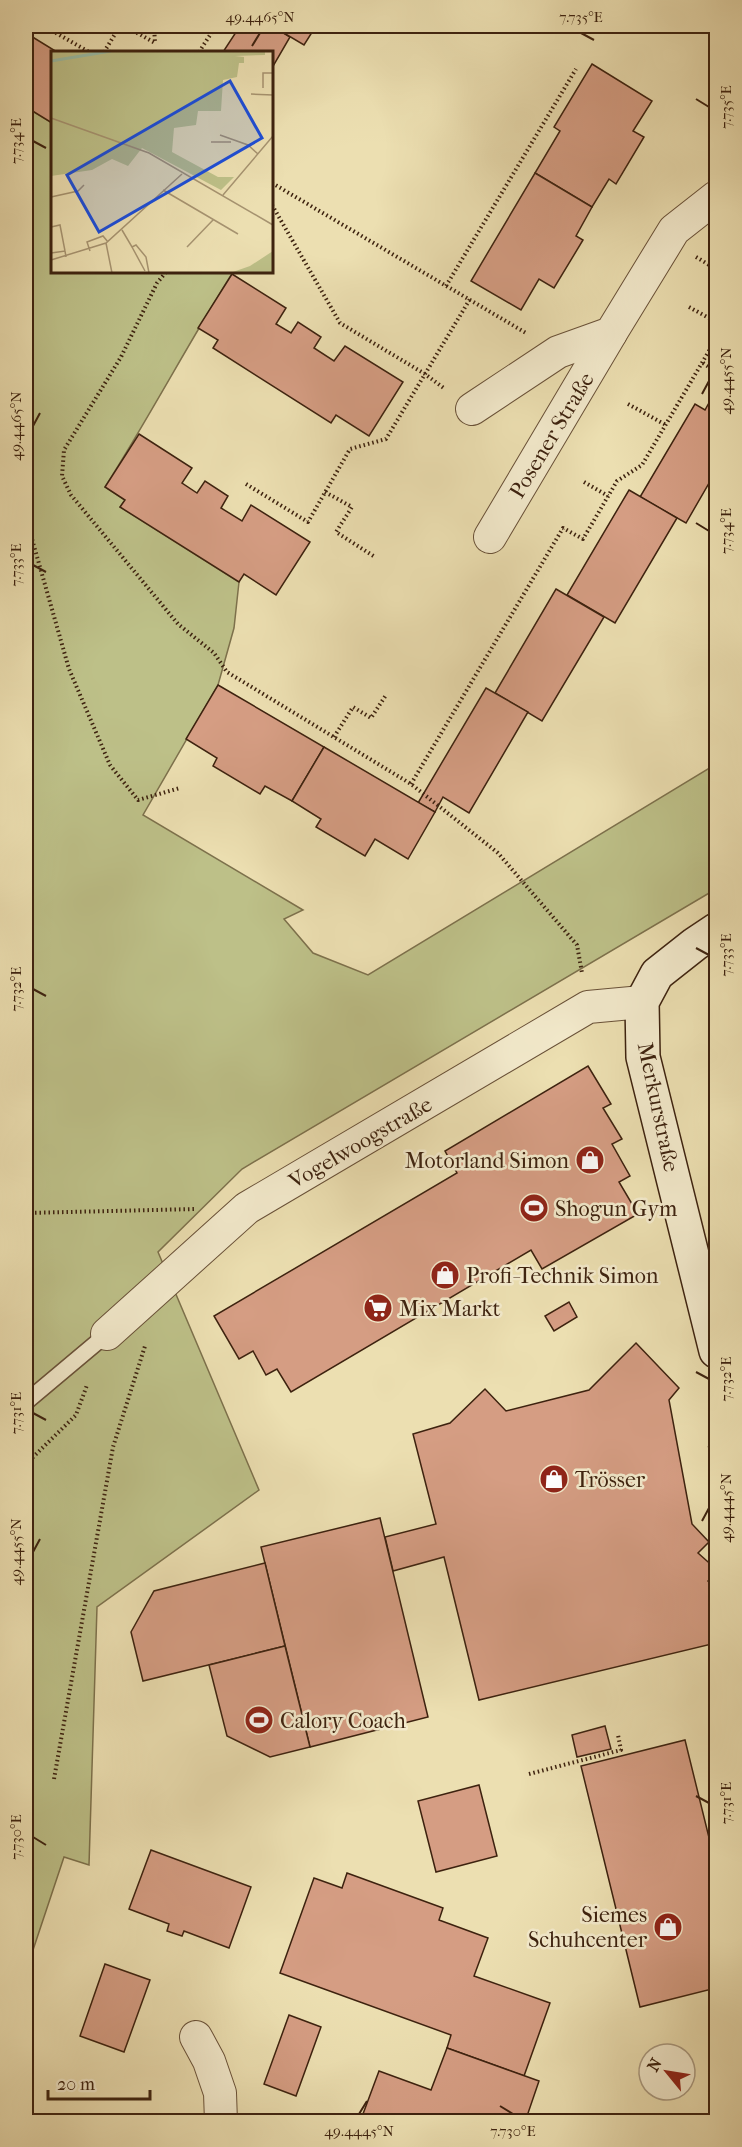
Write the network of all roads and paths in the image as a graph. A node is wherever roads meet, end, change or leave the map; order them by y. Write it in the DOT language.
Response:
graph roads {
  1 [pos="44,26"];
  2 [pos="120,26"];
  3 [pos="125,26"];
  4 [pos="154,26"];
  5 [pos="216,26"];
  6 [pos="87,51"];
  7 [pos="105,51"];
  8 [pos="201,51"];
  9 [pos="576,69"];
  10 [pos="273,184"];
  11 [pos="717,197"];
  12 [pos="273,207"];
  13 [pos="165,273"];
  14 [pos="446,286"];
  15 [pos="470,299"];
  16 [pos="689,307"];
  17 [pos="717,322"];
  18 [pos="611,333"];
  19 [pos="717,339"];
  20 [pos="558,352"];
  21 [pos="703,363"];
  22 [pos="717,372"];
  23 [pos="425,375"];
  24 [pos="628,404"];
  25 [pos="472,409"];
  26 [pos="666,426"];
  27 [pos="584,482"];
  28 [pos="246,484"];
  29 [pos="325,492"];
  30 [pos="608,496"];
  31 [pos="26,519"];
  32 [pos="490,537"];
  33 [pos="375,556"];
  34 [pos="386,695"];
  35 [pos="334,737"];
  36 [pos="411,784"];
  37 [pos="180,788"];
  38 [pos="717,930"];
  39 [pos="582,973"];
  40 [pos="642,1002"];
  41 [pos="247,1208"];
  42 [pos="26,1213"];
  43 [pos="708,1277"];
  44 [pos="106,1334"];
  45 [pos="146,1345"];
  46 [pos="717,1351"];
  47 [pos="26,1402"];
  48 [pos="717,1447"];
  49 [pos="708,1448"];
  50 [pos="26,1464"];
  51 [pos="618,1735"];
  52 [pos="529,1774"];
  53 [pos="54,1779"];
  54 [pos="196,2037"];
  55 [pos="221,2121"];
  1 -- 6 [label="path"];
  2 -- 7 [label="path"];
  3 -- 4 [label="path"];
  5 -- 8 [label="path"];
  9 -- 14 [label="path"];
  10 -- 14 [label="path"];
  11 -- 18 [label="street, Posener Straße"];
  12 -- 23 [label="path"];
  13 -- 35 [label="path"];
  14 -- 15 [label="path"];
  15 -- 20 [label="path"];
  15 -- 23 [label="path"];
  16 -- 17 [label="path"];
  18 -- 20 [label="street, Posener Straße"];
  18 -- 32 [label="street, Posener Straße"];
  19 -- 21 [label="path"];
  20 -- 25 [label="street, Posener Straße"];
  21 -- 22 [label="path"];
  21 -- 26 [label="path"];
  23 -- 25 [label="path"];
  23 -- 29 [label="path"];
  24 -- 26 [label="path"];
  26 -- 30 [label="path"];
  27 -- 30 [label="path"];
  28 -- 29 [label="path"];
  29 -- 33 [label="path"];
  30 -- 36 [label="path"];
  31 -- 37 [label="path"];
  34 -- 35 [label="path"];
  35 -- 36 [label="path"];
  36 -- 39 [label="path"];
  38 -- 40 [label="street"];
  40 -- 41 [label="street, Vogelwoogstraße"];
  40 -- 43 [label="street, Merkurstraße"];
  41 -- 42 [label="path"];
  41 -- 44 [label="street, Vogelwoogstraße"];
  43 -- 46 [label="street, Merkurstraße"];
  44 -- 47 [label="lane, Vogelwoogstraße"];
  44 -- 50 [label="path"];
  45 -- 53 [label="path"];
  48 -- 49 [label="path"];
  51 -- 52 [label="path"];
  54 -- 55 [label="street"];
}
